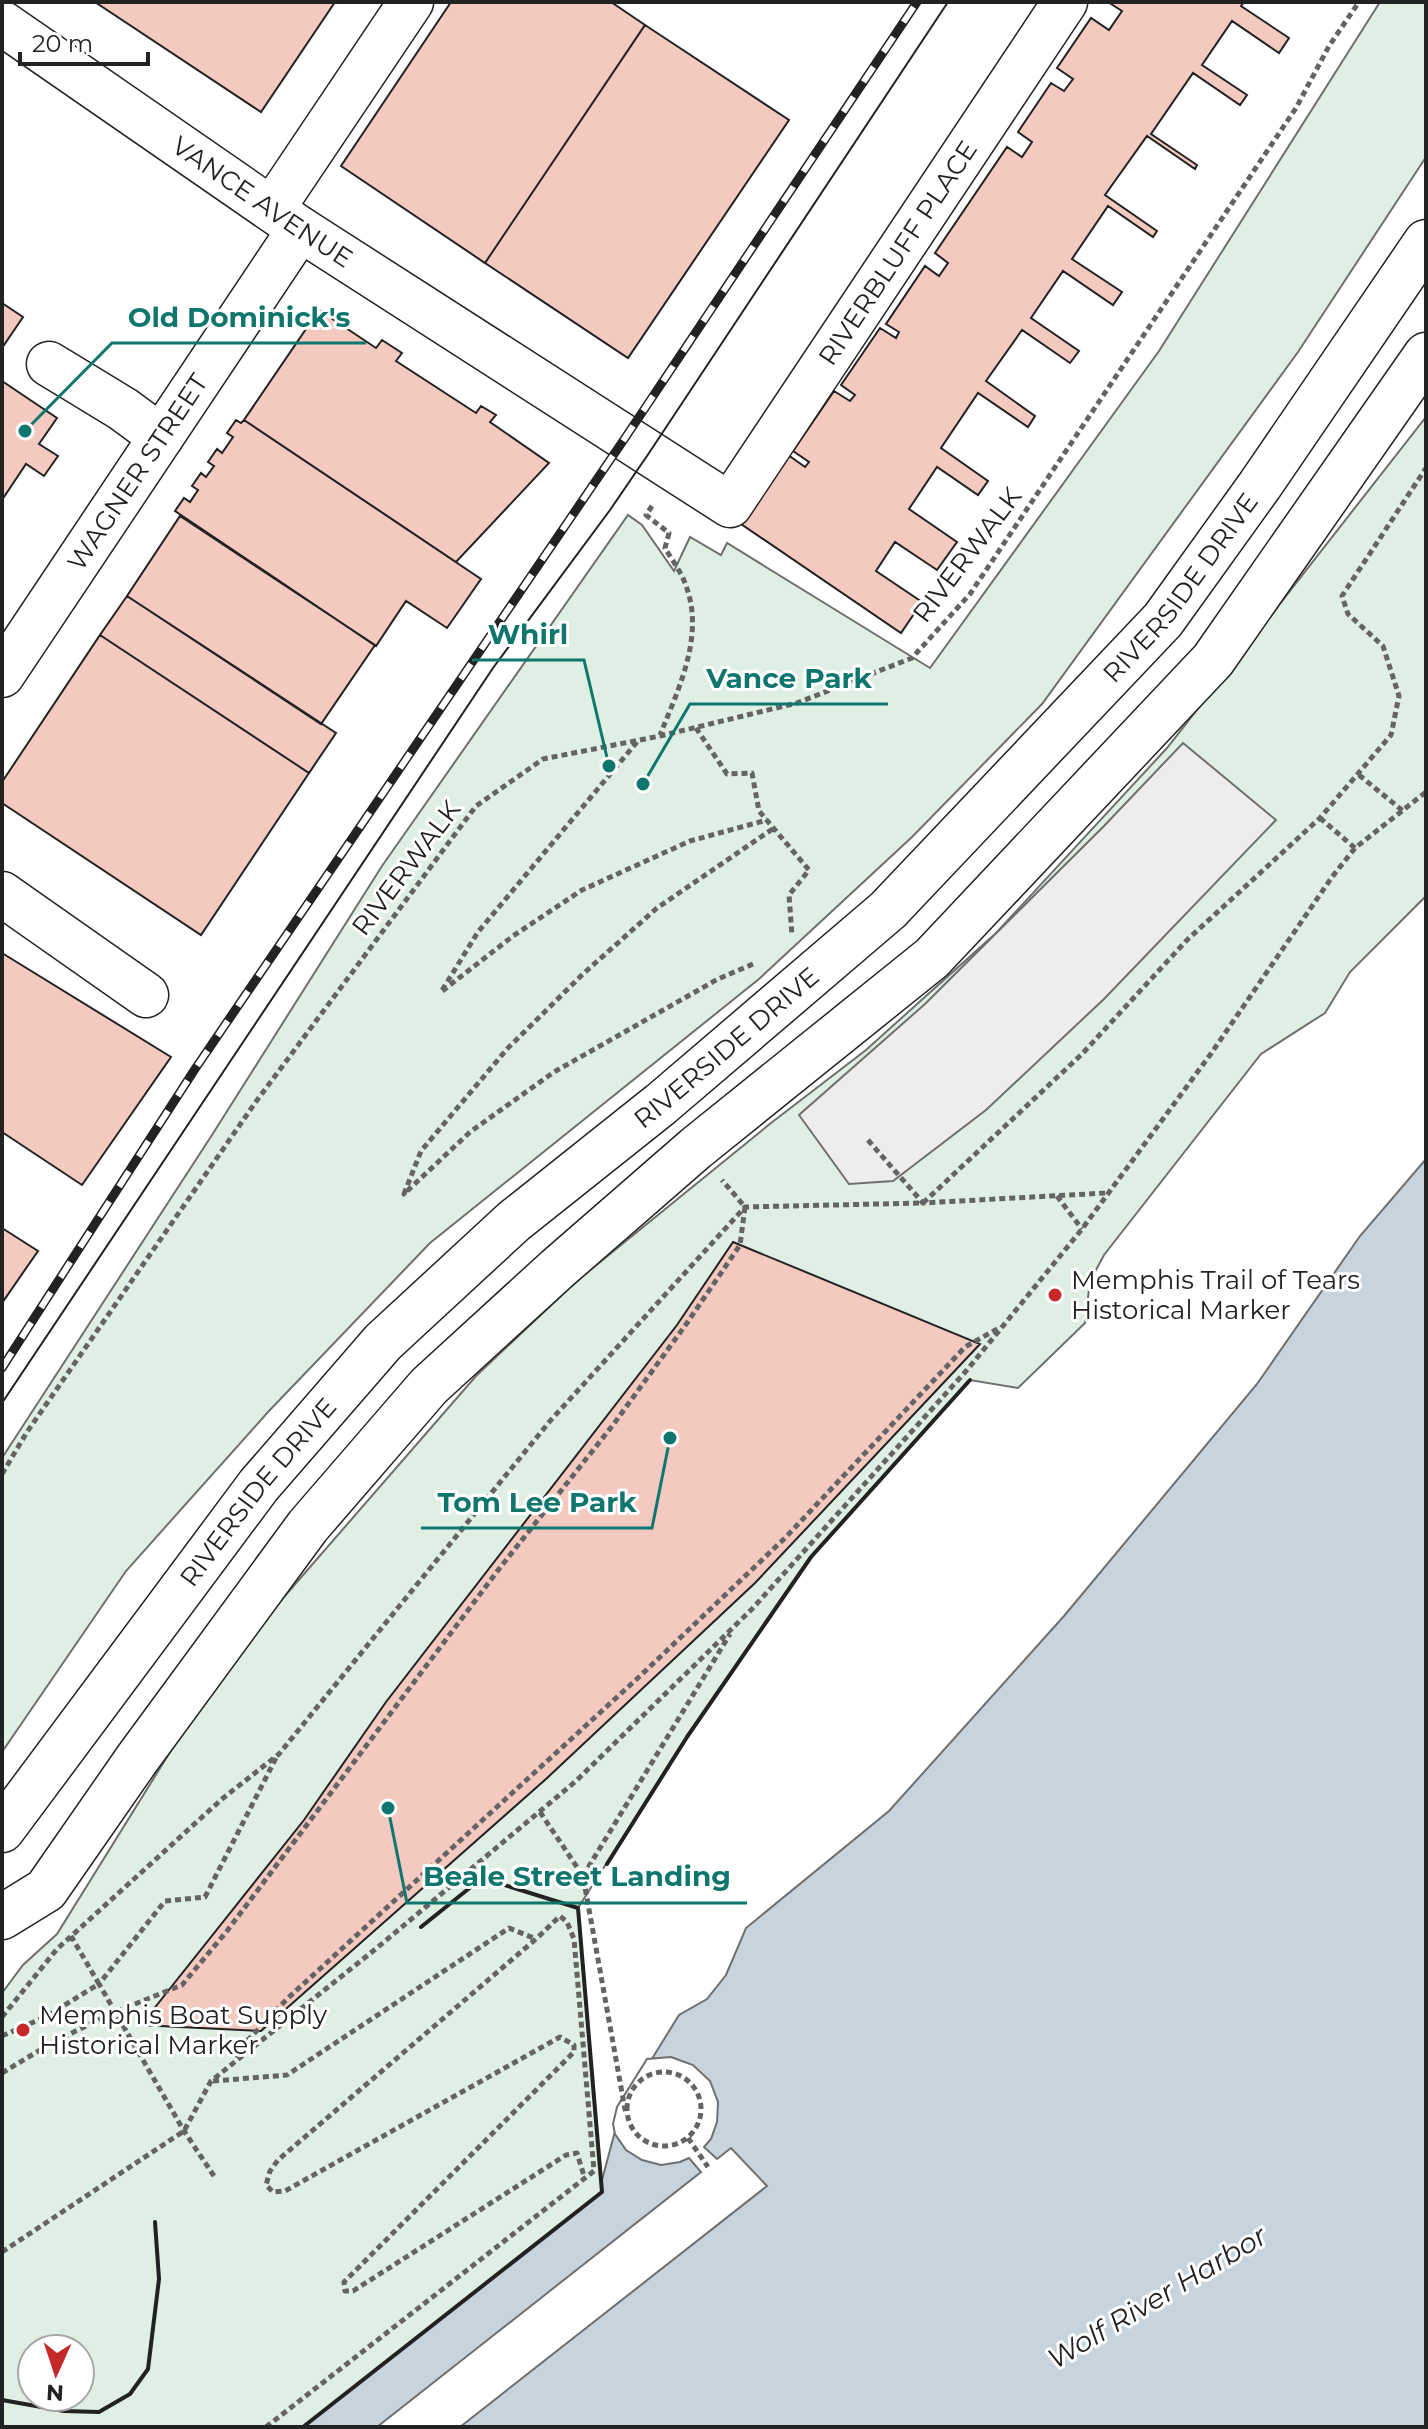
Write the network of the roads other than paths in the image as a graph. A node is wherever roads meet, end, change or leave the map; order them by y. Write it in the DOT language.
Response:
graph roads {
  1 [pos="411,2"];
  2 [pos="1065,2"];
  3 [pos="2,23"];
  4 [pos="286,219"];
  5 [pos="1426,242"];
  6 [pos="1426,355"];
  7 [pos="49,364"];
  8 [pos="161,437"];
  9 [pos="730,505"];
  10 [pos="2,675"];
  11 [pos="2,894"];
  12 [pos="146,995"];
  13 [pos="2,1830"];
  14 [pos="2,1917"];
  1 -- 4 [label="main road, WAGNER STREET"];
  2 -- 9 [label="main road, RIVERBLUFF PLACE"];
  3 -- 4 [label="main road, VANCE AVENUE"];
  4 -- 8 [label="main road, WAGNER STREET"];
  4 -- 9 [label="main road, VANCE AVENUE"];
  5 -- 13 [label="main road, RIVERSIDE DRIVE"];
  6 -- 14 [label="main road"];
  7 -- 8 [label="main road"];
  8 -- 10 [label="main road, WAGNER STREET"];
  11 -- 12 [label="main road"];
}
